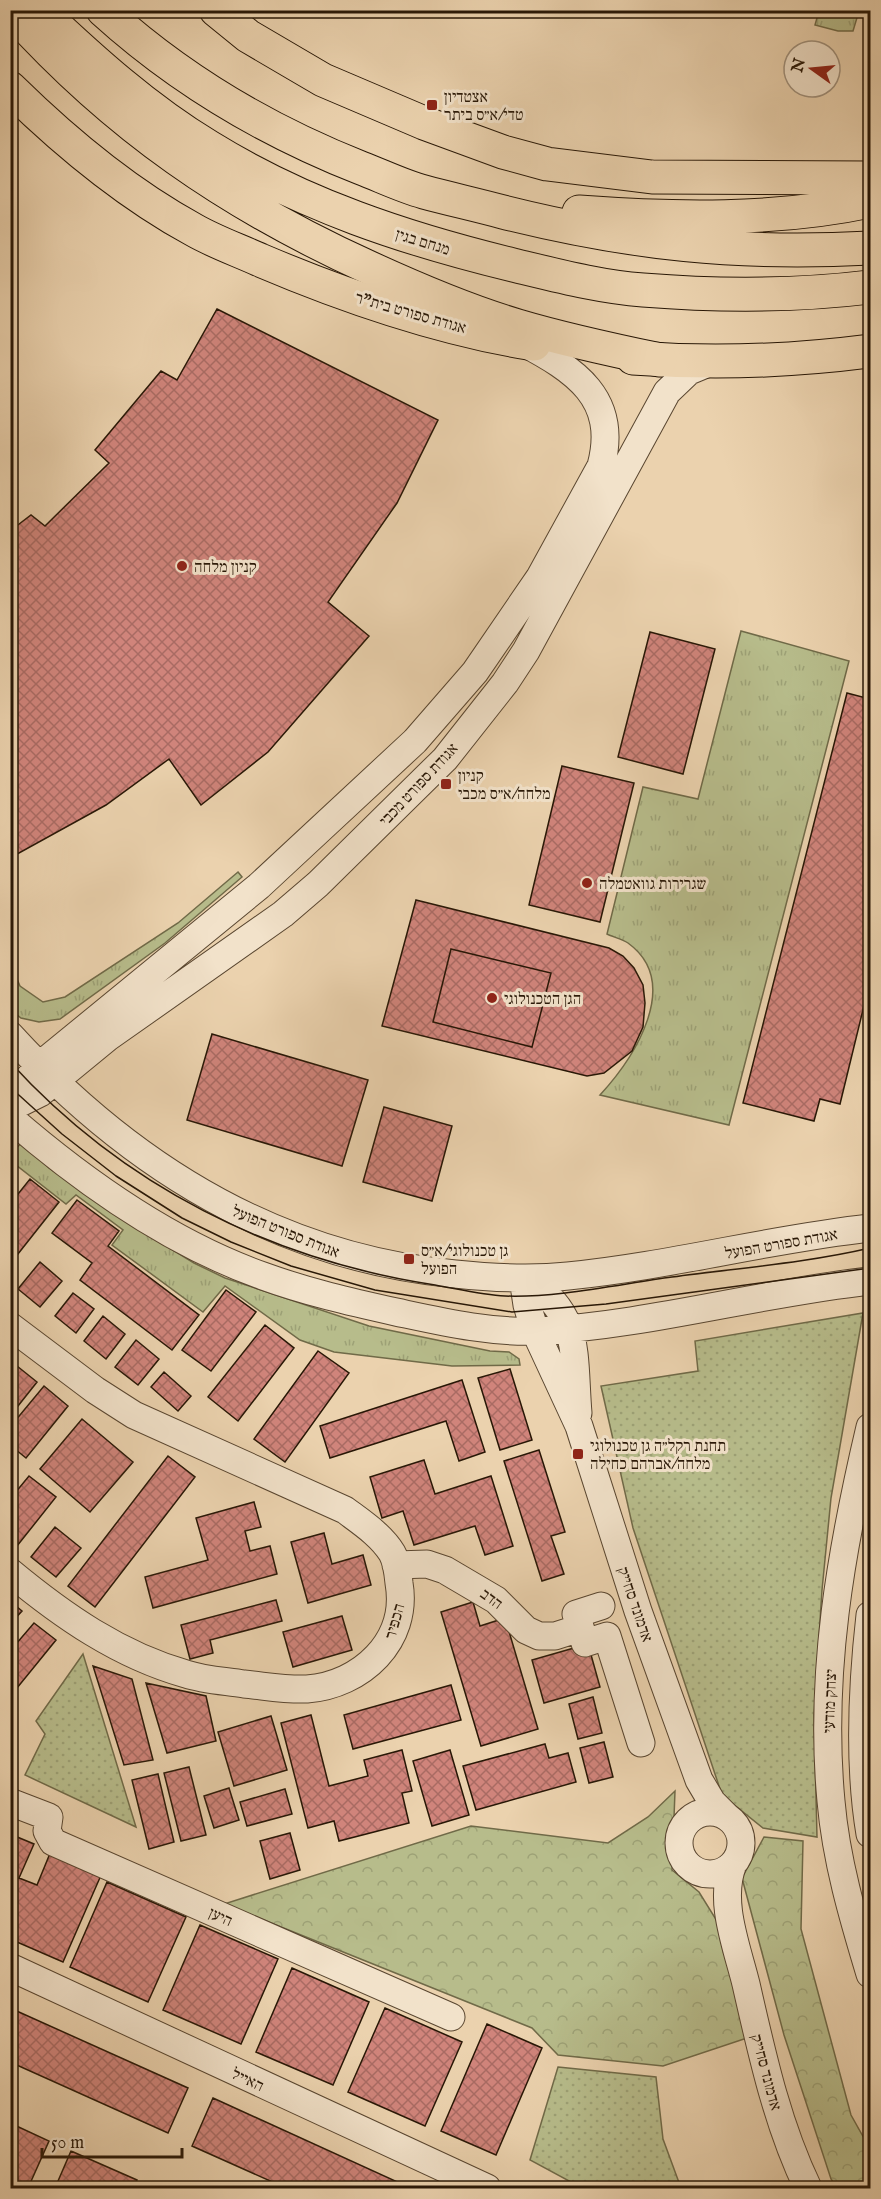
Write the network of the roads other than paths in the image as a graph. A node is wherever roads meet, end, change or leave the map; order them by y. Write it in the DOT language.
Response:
graph roads {
  1 [pos="11,10"];
  2 [pos="39,10"];
  3 [pos="104,10"];
  4 [pos="216,10"];
  5 [pos="10,88"];
  6 [pos="26,114"];
  7 [pos="870,178"];
  8 [pos="408,186"];
  9 [pos="870,201"];
  10 [pos="870,248"];
  11 [pos="870,287"];
  12 [pos="522,342"];
  13 [pos="870,351"];
  14 [pos="660,360"];
  15 [pos="712,361"];
  16 [pos="10,1035"];
  17 [pos="46,1073"];
  18 [pos="10,1100"];
  19 [pos="10,1108"];
  20 [pos="10,1118"];
  21 [pos="870,1228"];
  22 [pos="523,1278"];
  23 [pos="870,1281"];
  24 [pos="10,1326"];
  25 [pos="570,1328"];
  26 [pos="535,1331"];
  27 [pos="579,1426"];
  28 [pos="870,1427"];
  29 [pos="396,1565"];
  30 [pos="10,1572"];
  31 [pos="601,1606"];
  32 [pos="870,1615"];
  33 [pos="580,1628"];
  34 [pos="641,1743"];
  35 [pos="699,1780"];
  36 [pos="10,1802"];
  37 [pos="727,1817"];
  38 [pos="688,1822"];
  39 [pos="870,1834"];
  40 [pos="733,1864"];
  41 [pos="698,1871"];
  42 [pos="730,1916"];
  43 [pos="10,1967"];
  44 [pos="870,1974"];
  45 [pos="451,2017"];
  46 [pos="487,2188"];
  47 [pos="808,2188"];
  1 -- 14 [label="main road"];
  2 -- 11 [label="main road, מנחם בגין"];
  3 -- 8 [label="main road"];
  4 -- 7 [label="main road"];
  5 -- 6 [label="main road, אגודת ספורט בית\"ר"];
  6 -- 12 [label="main road, אגודת ספורט בית\"ר"];
  8 -- 9 [label="main road"];
  8 -- 10 [label="main road"];
  12 -- 14 [label="main road, אגודת ספורט בית\"ר"];
  12 -- 17 [label="street, אגודת ספורט מכבי"];
  13 -- 15 [label="main road, אגודת ספורט בית\"ר"];
  14 -- 15 [label="main road, אגודת ספורט בית\"ר"];
  15 -- 17 [label="street, אגודת ספורט מכבי"];
  16 -- 17 [label="street, אגודת ספורט הפועל"];
  17 -- 18 [label="street, אגודת ספורט מכבי"];
  17 -- 19 [label="street, אגודת ספורט מכבי"];
  17 -- 22 [label="street, אגודת ספורט הפועל"];
  20 -- 26 [label="street"];
  21 -- 22 [label="street, אגודת ספורט הפועל"];
  22 -- 25 [label="street, אדמונד סחייק"];
  22 -- 26 [label="street, אדמונד סחייק"];
  23 -- 25 [label="street"];
  24 -- 29 [label="street, הכפיר"];
  25 -- 26 [label="street"];
  25 -- 27 [label="street, אדמונד סחייק"];
  26 -- 27 [label="street, אדמונד סחייק"];
  27 -- 35 [label="street, אדמונד סחייק"];
  28 -- 44 [label="street, יצחק מודעי"];
  29 -- 30 [label="street, הכפיר"];
  29 -- 33 [label="street, הדב"];
  31 -- 33 [label="street"];
  32 -- 39 [label="street"];
  33 -- 34 [label="street"];
  35 -- 37 [label="street, אדמונד סחייק"];
  35 -- 38 [label="street, אדמונד סחייק"];
  36 -- 45 [label="street, היען"];
  37 -- 38 [label="street"];
  37 -- 40 [label="street"];
  38 -- 41 [label="street"];
  40 -- 41 [label="street"];
  40 -- 42 [label="street, אדמונד סחייק"];
  41 -- 42 [label="street, אדמונד סחייק"];
  42 -- 47 [label="street, אדמונד סחייק"];
  43 -- 46 [label="street, האייל"];
}
